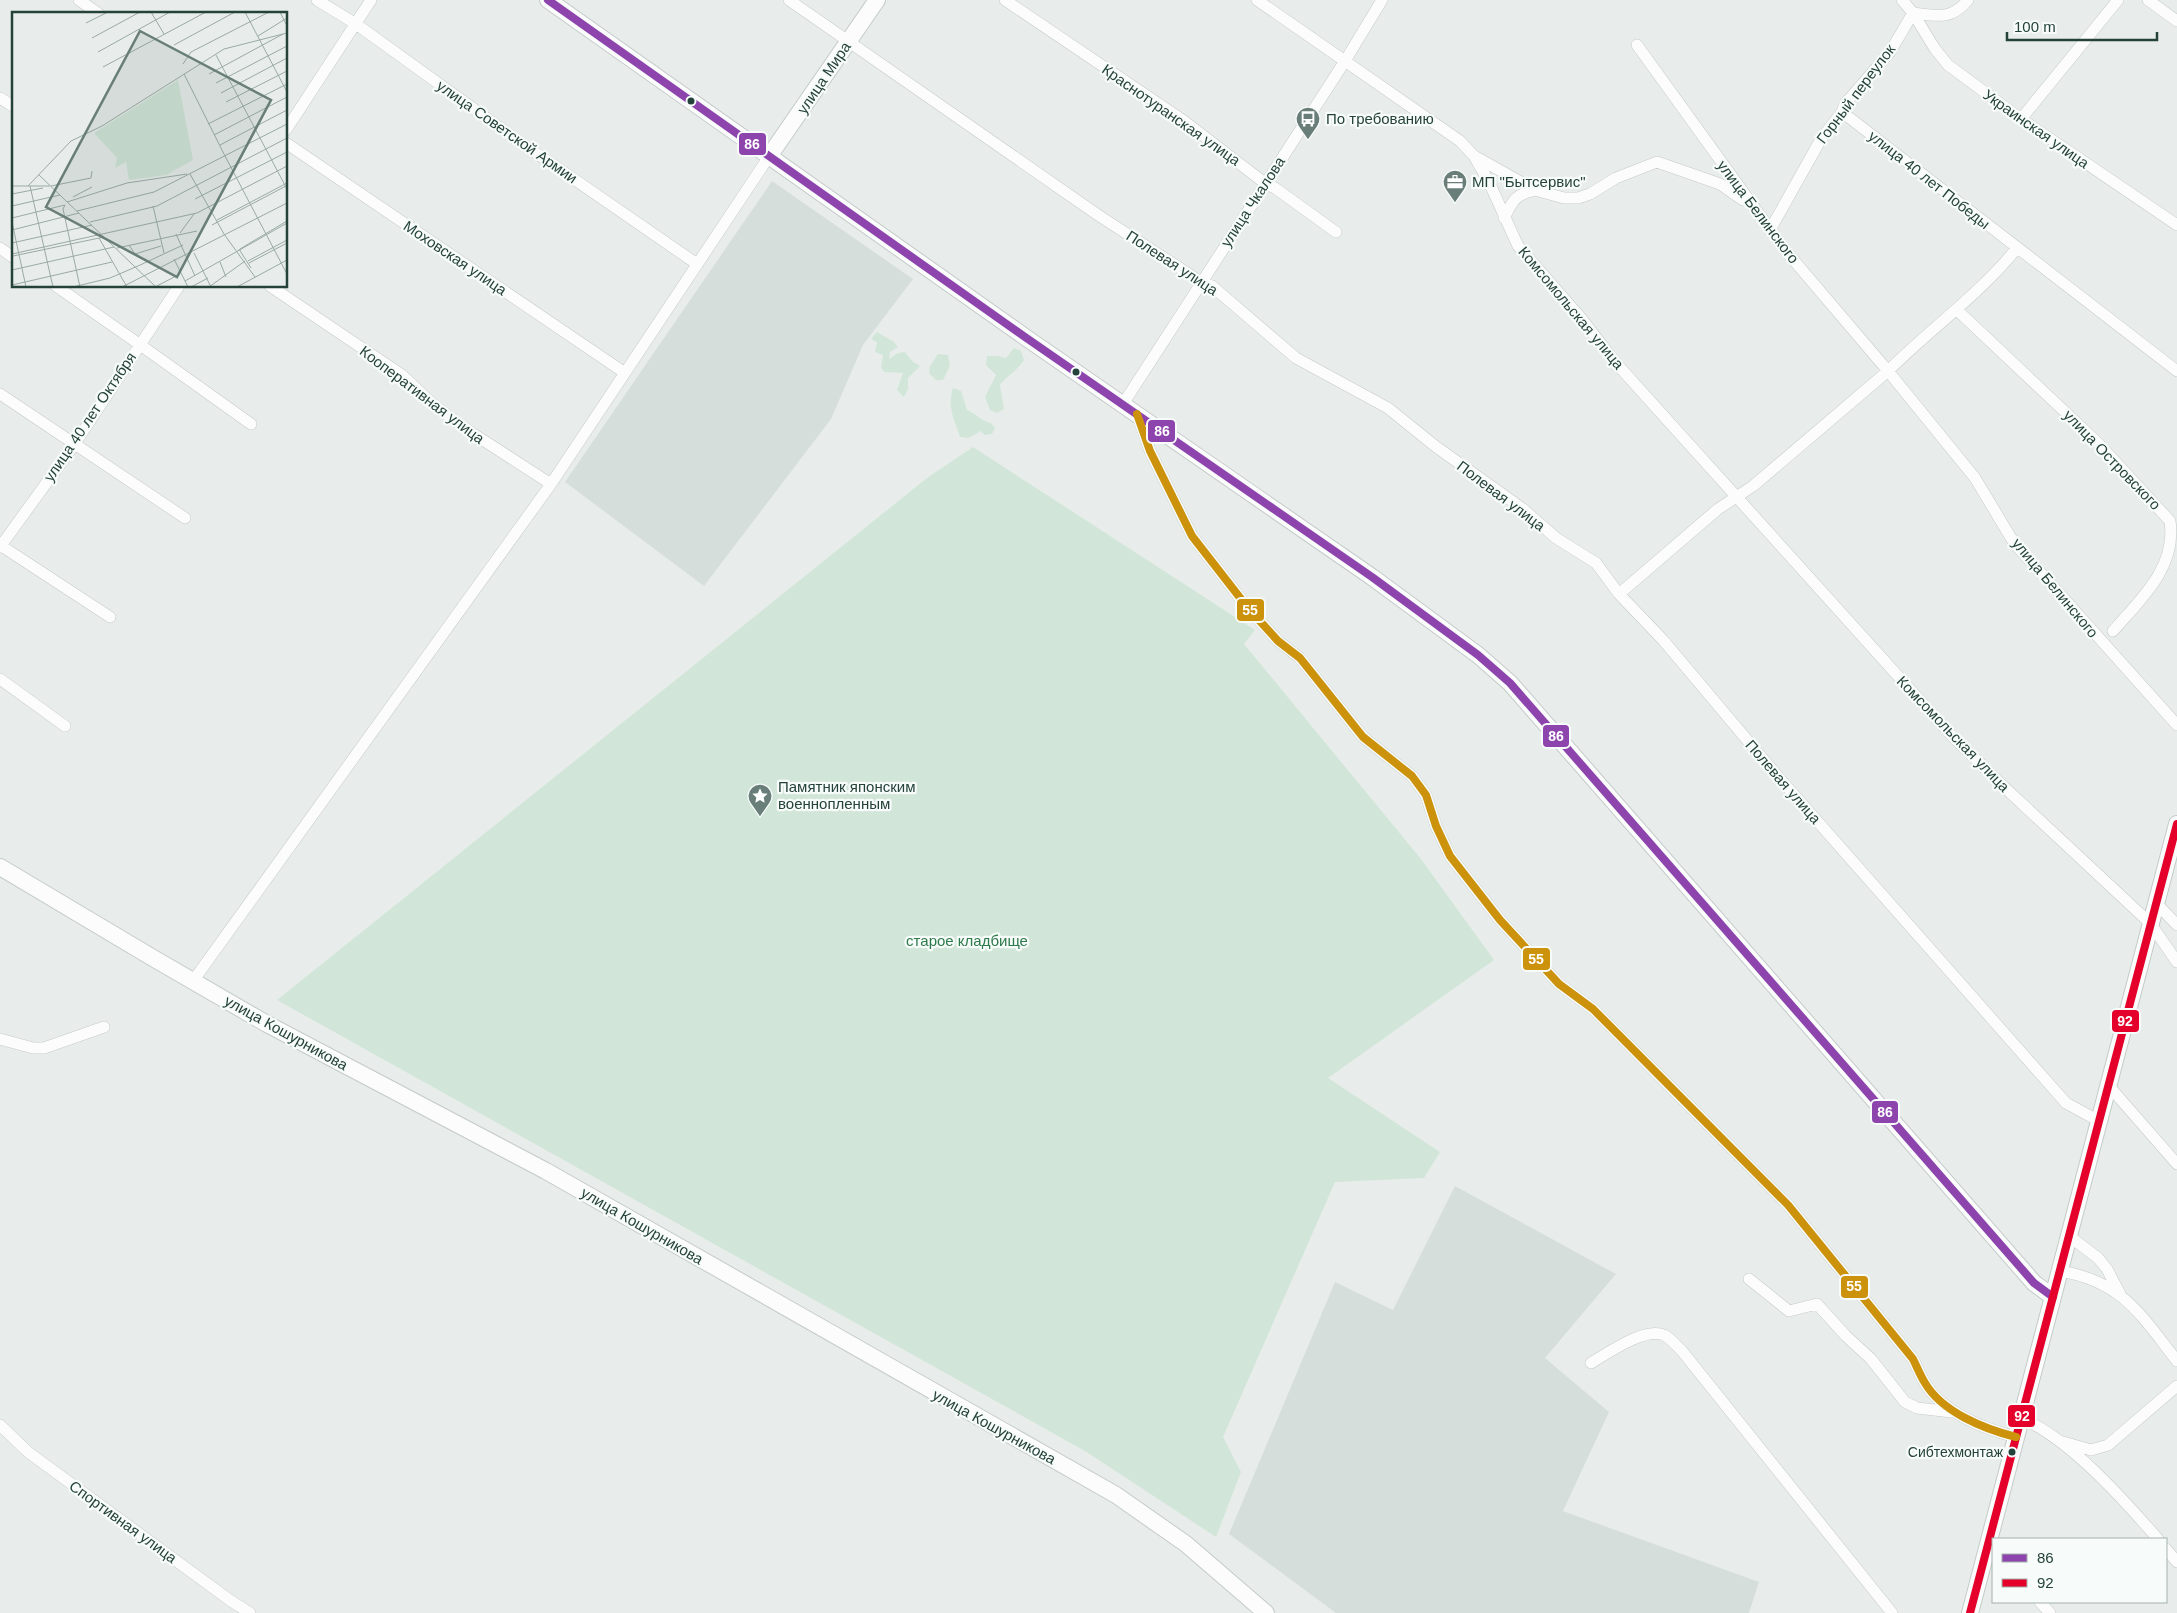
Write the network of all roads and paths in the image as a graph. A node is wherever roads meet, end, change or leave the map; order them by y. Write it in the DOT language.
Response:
graph roads {
  1 [pos="79,0"];
  2 [pos="317,0"];
  3 [pos="371,0"];
  4 [pos="548,0"];
  5 [pos="788,0"];
  6 [pos="877,0"];
  7 [pos="1005,0"];
  8 [pos="1257,0"];
  9 [pos="1382,0"];
  10 [pos="1902,0"];
  11 [pos="1968,0"];
  12 [pos="2118,0"];
  13 [pos="2148,0"];
  14 [pos="96,12"];
  15 [pos="1913,13"];
  16 [pos="2177,21"];
  17 [pos="356,24"];
  18 [pos="849,41"];
  19 [pos="1637,45"];
  20 [pos="1345,61"];
  21 [pos="0,98"];
  22 [pos="12,107"];
  23 [pos="1842,112"];
  24 [pos="2021,119"];
  25 [pos="288,127"];
  26 [pos="288,144"];
  27 [pos="770,155"];
  28 [pos="1474,156"];
  29 [pos="1266,184"];
  30 [pos="1535,190"];
  31 [pos="1749,203"];
  32 [pos="1504,218"];
  33 [pos="2177,225"];
  34 [pos="1770,230"];
  35 [pos="1336,232"];
  36 [pos="0,248"];
  37 [pos="2017,248"];
  38 [pos="12,257"];
  39 [pos="697,264"];
  40 [pos="1200,282"];
  41 [pos="59,288"];
  42 [pos="178,288"];
  43 [pos="273,288"];
  44 [pos="1957,310"];
  45 [pos="139,344"];
  46 [pos="1888,371"];
  47 [pos="2177,371"];
  48 [pos="625,373"];
  49 [pos="0,394"];
  50 [pos="1123,404"];
  51 [pos="1137,414"];
  52 [pos="251,424"];
  53 [pos="74,445"];
  54 [pos="551,484"];
  55 [pos="1737,498"];
  56 [pos="184,518"];
  57 [pos="0,546"];
  58 [pos="1619,594"];
  59 [pos="110,617"];
  60 [pos="2113,631"];
  61 [pos="0,679"];
  62 [pos="2177,725"];
  63 [pos="65,726"];
  64 [pos="2177,824"];
  65 [pos="0,867"];
  66 [pos="2155,902"];
  67 [pos="2150,923"];
  68 [pos="2177,925"];
  69 [pos="2177,962"];
  70 [pos="193,981"];
  71 [pos="104,1027"];
  72 [pos="0,1039"];
  73 [pos="2108,1085"];
  74 [pos="2099,1121"];
  75 [pos="2177,1164"];
  76 [pos="2069,1236"];
  77 [pos="2060,1271"];
  78 [pos="1749,1279"];
  79 [pos="2120,1294"];
  80 [pos="2053,1297"];
  81 [pos="2177,1361"];
  82 [pos="1591,1363"];
  83 [pos="2177,1386"];
  84 [pos="1952,1412"];
  85 [pos="2021,1418"];
  86 [pos="0,1425"];
  87 [pos="2016,1437"];
  88 [pos="2058,1440"];
  89 [pos="1992,1538"];
  90 [pos="2157,1538"];
  91 [pos="1991,1544"];
  92 [pos="2167,1549"];
  93 [pos="2177,1562"];
  94 [pos="2041,1603"];
  95 [pos="250,1613"];
  96 [pos="1266,1613"];
  97 [pos="1892,1613"];
  98 [pos="1970,1613"];
  99 [pos="2050,1613"];
  1 -- 14 [label="street"];
  2 -- 17 [label="street, улица Советской Армии"];
  3 -- 17 [label="street"];
  4 -- 27 [label="main road"];
  5 -- 18 [label="street, Полевая улица"];
  6 -- 18 [label="main road, улица Мира"];
  7 -- 29 [label="street, Краснотуранская улица"];
  8 -- 20 [label="street, Комсомольская улица"];
  9 -- 20 [label="street, улица Чкалова"];
  10 -- 15 [label="street, Украинская улица"];
  11 -- 15 [label="street"];
  12 -- 24 [label="street"];
  13 -- 16 [label="street"];
  15 -- 23 [label="street, Горный переулок"];
  15 -- 24 [label="street, Украинская улица"];
  17 -- 25 [label="street"];
  17 -- 39 [label="street, улица Советской Армии"];
  18 -- 27 [label="main road, улица Мира"];
  18 -- 40 [label="street, Полевая улица"];
  19 -- 31 [label="street, улица Белинского"];
  20 -- 28 [label="street, Комсомольская улица"];
  20 -- 29 [label="street, улица Чкалова"];
  21 -- 22 [label="street"];
  23 -- 34 [label="street, Горный переулок"];
  23 -- 37 [label="street, улица 40 лет Победы"];
  24 -- 33 [label="street, Украинская улица"];
  26 -- 48 [label="street, Моховская улица"];
  27 -- 39 [label="street"];
  27 -- 50 [label="main road"];
  28 -- 30 [label="street"];
  28 -- 32 [label="street, Комсомольская улица"];
  29 -- 35 [label="street, Краснотуранская улица"];
  29 -- 40 [label="street, улица Чкалова"];
  30 -- 31 [label="street"];
  30 -- 32 [label="street"];
  31 -- 34 [label="street, улица Белинского"];
  32 -- 55 [label="street, Комсомольская улица"];
  34 -- 46 [label="street, улица Белинского"];
  36 -- 38 [label="street"];
  37 -- 44 [label="street"];
  37 -- 47 [label="street, улица 40 лет Победы"];
  39 -- 48 [label="street"];
  40 -- 50 [label="street, улица Чкалова"];
  40 -- 58 [label="street, Полевая улица"];
  41 -- 45 [label="street"];
  42 -- 45 [label="street, улица 40 лет Октября"];
  43 -- 54 [label="street, Кооперативная улица"];
  44 -- 46 [label="street"];
  44 -- 60 [label="street, улица Островского"];
  45 -- 52 [label="street"];
  45 -- 53 [label="street, улица 40 лет Октября"];
  46 -- 55 [label="street"];
  46 -- 62 [label="street, улица Белинского"];
  48 -- 54 [label="street"];
  49 -- 53 [label="street"];
  50 -- 51 [label="main road"];
  51 -- 80 [label="main road"];
  51 -- 84 [label="street"];
  53 -- 56 [label="street"];
  53 -- 57 [label="street, улица 40 лет Октября"];
  54 -- 70 [label="street"];
  55 -- 58 [label="street"];
  55 -- 67 [label="street, Комсомольская улица"];
  57 -- 59 [label="street"];
  58 -- 74 [label="street, Полевая улица"];
  61 -- 63 [label="street"];
  64 -- 66 [label="main road"];
  65 -- 70 [label="main road, улица Кошурникова"];
  66 -- 67 [label="main road"];
  66 -- 68 [label="street"];
  67 -- 69 [label="street, Комсомольская улица"];
  67 -- 73 [label="main road"];
  70 -- 96 [label="main road, улица Кошурникова"];
  71 -- 72 [label="street"];
  73 -- 74 [label="main road"];
  73 -- 75 [label="street"];
  74 -- 76 [label="main road"];
  76 -- 77 [label="main road"];
  76 -- 79 [label="street"];
  77 -- 79 [label="street"];
  77 -- 80 [label="main road"];
  78 -- 84 [label="street"];
  79 -- 81 [label="street"];
  80 -- 85 [label="main road"];
  82 -- 97 [label="street"];
  83 -- 88 [label="street"];
  84 -- 87 [label="street"];
  85 -- 87 [label="main road"];
  85 -- 88 [label="street"];
  86 -- 95 [label="street, Спортивная улица"];
  87 -- 89 [label="main road"];
  88 -- 90 [label="street"];
  91 -- 98 [label="main road"];
  92 -- 93 [label="street"];
  94 -- 99 [label="street"];
}
